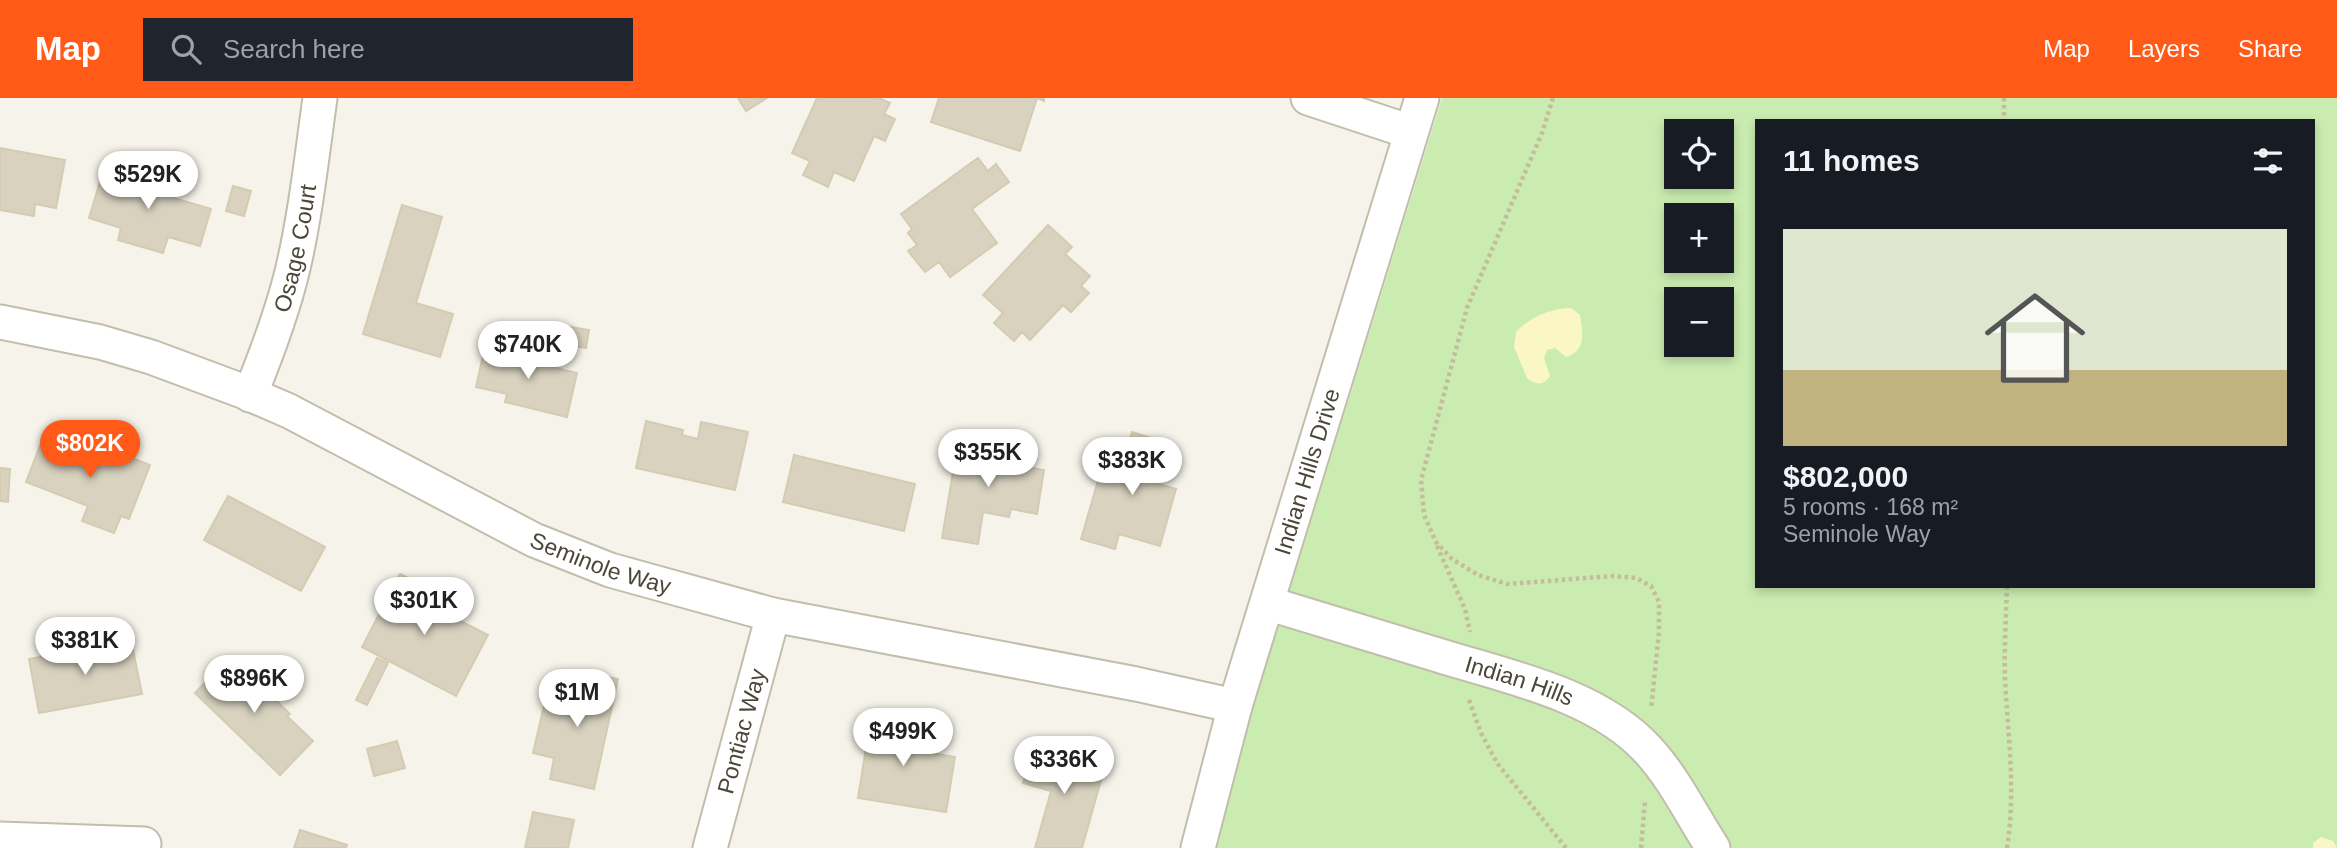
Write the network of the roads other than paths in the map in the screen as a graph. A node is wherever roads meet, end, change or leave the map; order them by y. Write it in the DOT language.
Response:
graph roads {
  1 [pos="320,98"];
  2 [pos="1308,98"];
  3 [pos="1422,98"];
  4 [pos="1411,132"];
  5 [pos="0,322"];
  6 [pos="250,395"];
  7 [pos="1266,603"];
  8 [pos="773,615"];
  9 [pos="1235,706"];
  10 [pos="0,839"];
  11 [pos="144,844"];
  12 [pos="710,848"];
  13 [pos="1198,848"];
  14 [pos="1713,848"];
  1 -- 6 [label="street, Osage Court"];
  2 -- 4 [label="street"];
  3 -- 4 [label="street, Indian Hills Drive"];
  4 -- 7 [label="street, Indian Hills Drive"];
  5 -- 6 [label="street, Seminole Way"];
  6 -- 8 [label="street, Seminole Way"];
  7 -- 9 [label="street, Indian Hills Drive"];
  7 -- 14 [label="street, Indian Hills"];
  8 -- 9 [label="street, Seminole Way"];
  8 -- 12 [label="street, Pontiac Way"];
  9 -- 13 [label="street, Indian Hills Drive"];
  10 -- 11 [label="street"];
}
